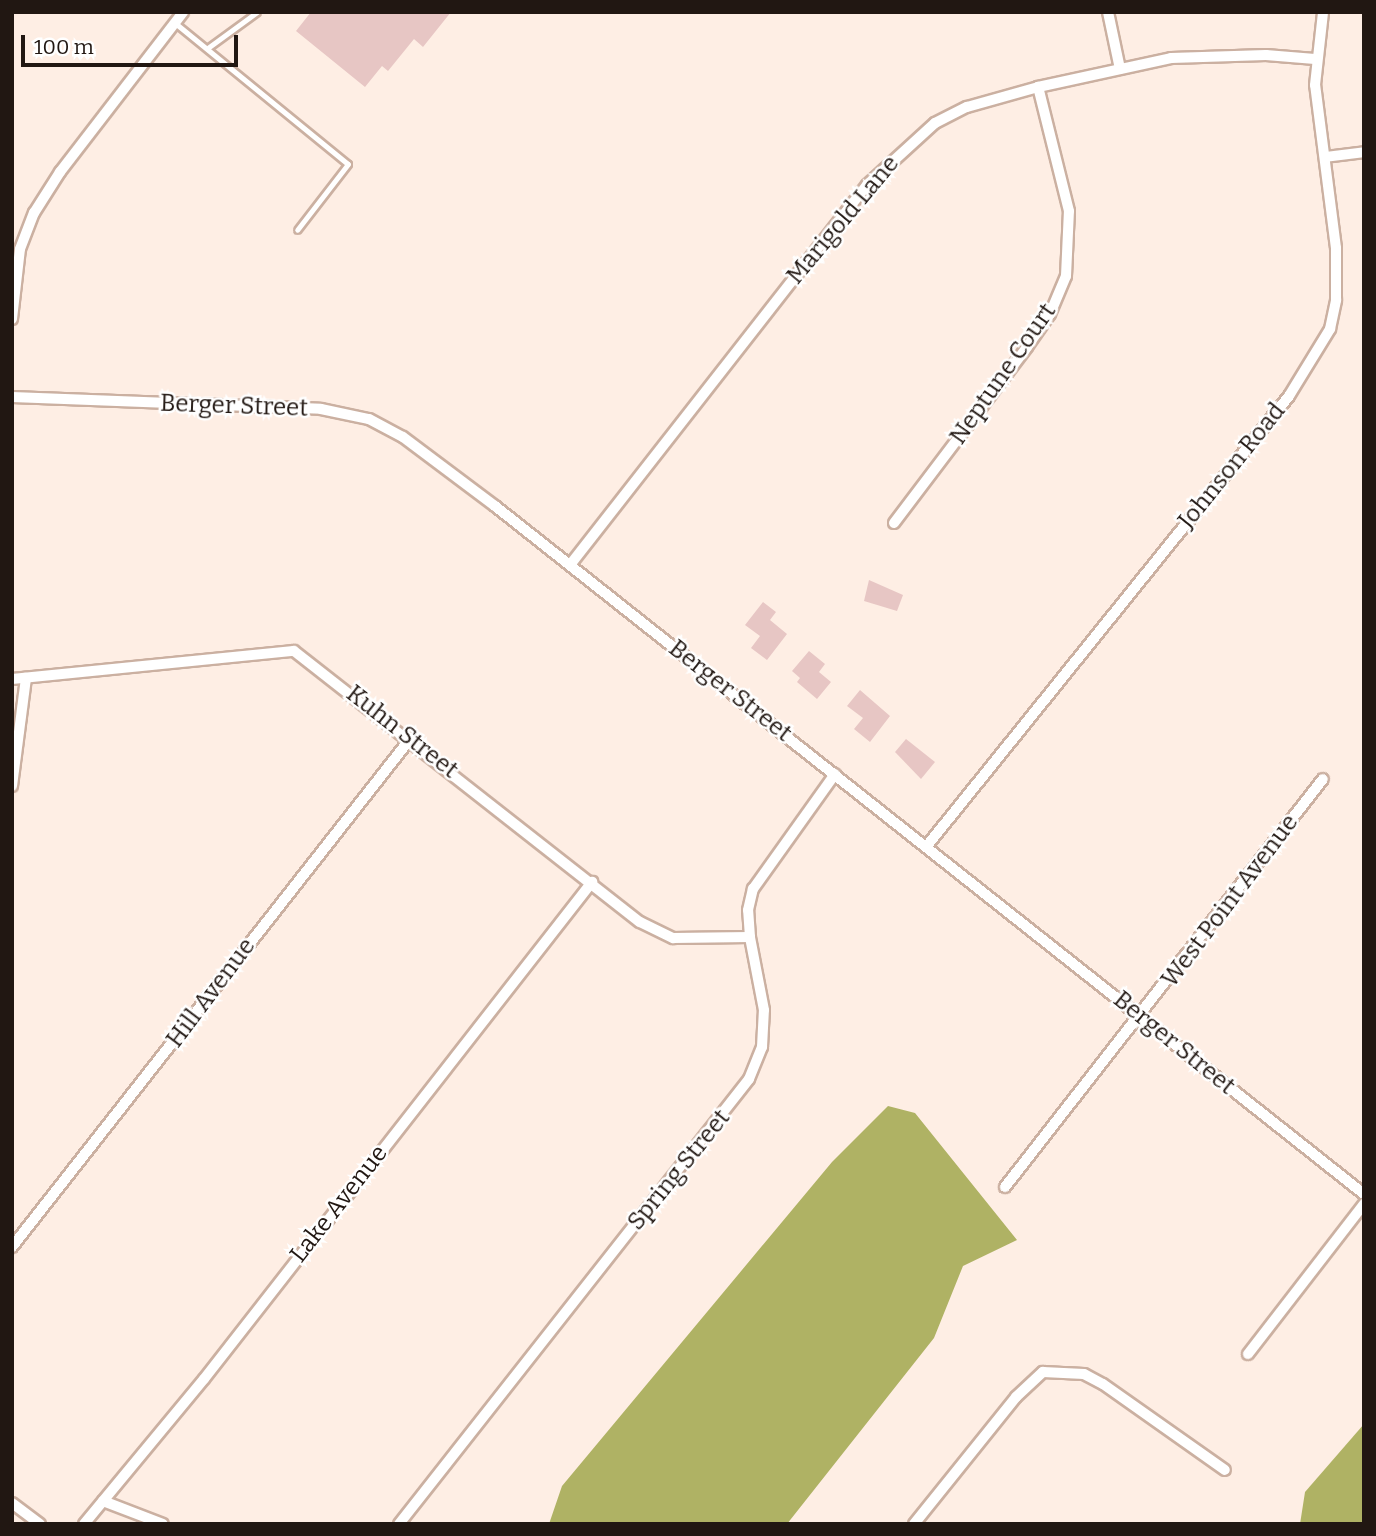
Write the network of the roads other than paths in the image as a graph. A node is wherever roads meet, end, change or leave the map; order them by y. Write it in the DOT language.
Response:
graph roads {
  1 [pos="183,12"];
  2 [pos="257,12"];
  3 [pos="1108,12"];
  4 [pos="1323,12"];
  5 [pos="175,23"];
  6 [pos="209,47"];
  7 [pos="1315,59"];
  8 [pos="1120,69"];
  9 [pos="1038,87"];
  10 [pos="1364,152"];
  11 [pos="1325,158"];
  12 [pos="297,230"];
  13 [pos="12,319"];
  14 [pos="12,397"];
  15 [pos="894,523"];
  16 [pos="570,565"];
  17 [pos="26,678"];
  18 [pos="12,679"];
  19 [pos="410,739"];
  20 [pos="835,774"];
  21 [pos="1323,779"];
  22 [pos="12,786"];
  23 [pos="926,846"];
  24 [pos="592,882"];
  25 [pos="750,937"];
  26 [pos="1141,1017"];
  27 [pos="1005,1187"];
  28 [pos="1364,1194"];
  29 [pos="1364,1204"];
  30 [pos="12,1247"];
  31 [pos="1248,1354"];
  32 [pos="1225,1470"];
  33 [pos="103,1501"];
  34 [pos="12,1503"];
  35 [pos="40,1524"];
  36 [pos="84,1524"];
  37 [pos="163,1524"];
  38 [pos="399,1524"];
  39 [pos="914,1524"];
  1 -- 5 [label="street"];
  2 -- 6 [label="lane"];
  3 -- 8 [label="street"];
  4 -- 7 [label="street, Johnson Road"];
  5 -- 6 [label="lane"];
  5 -- 13 [label="street"];
  6 -- 12 [label="lane"];
  7 -- 8 [label="street, Marigold Lane"];
  7 -- 11 [label="street, Johnson Road"];
  8 -- 9 [label="street, Marigold Lane"];
  9 -- 15 [label="street, Neptune Court"];
  9 -- 16 [label="street, Marigold Lane"];
  10 -- 11 [label="street"];
  11 -- 23 [label="street, Johnson Road"];
  14 -- 16 [label="street, Berger Street"];
  16 -- 20 [label="street, Berger Street"];
  17 -- 18 [label="street, Kuhn Street"];
  17 -- 19 [label="street, Kuhn Street"];
  17 -- 22 [label="street"];
  19 -- 24 [label="street, Kuhn Street"];
  19 -- 30 [label="street, Hill Avenue"];
  20 -- 23 [label="street, Berger Street"];
  20 -- 25 [label="street, Spring Street"];
  21 -- 26 [label="street, West Point Avenue"];
  23 -- 26 [label="street, Berger Street"];
  24 -- 25 [label="street, Kuhn Street"];
  24 -- 33 [label="street, Lake Avenue"];
  25 -- 38 [label="street, Spring Street"];
  26 -- 27 [label="street, West Point Avenue"];
  26 -- 28 [label="street, Berger Street"];
  29 -- 31 [label="street"];
  32 -- 39 [label="street"];
  33 -- 36 [label="street, Lake Avenue"];
  33 -- 37 [label="street"];
  34 -- 35 [label="street"];
}
